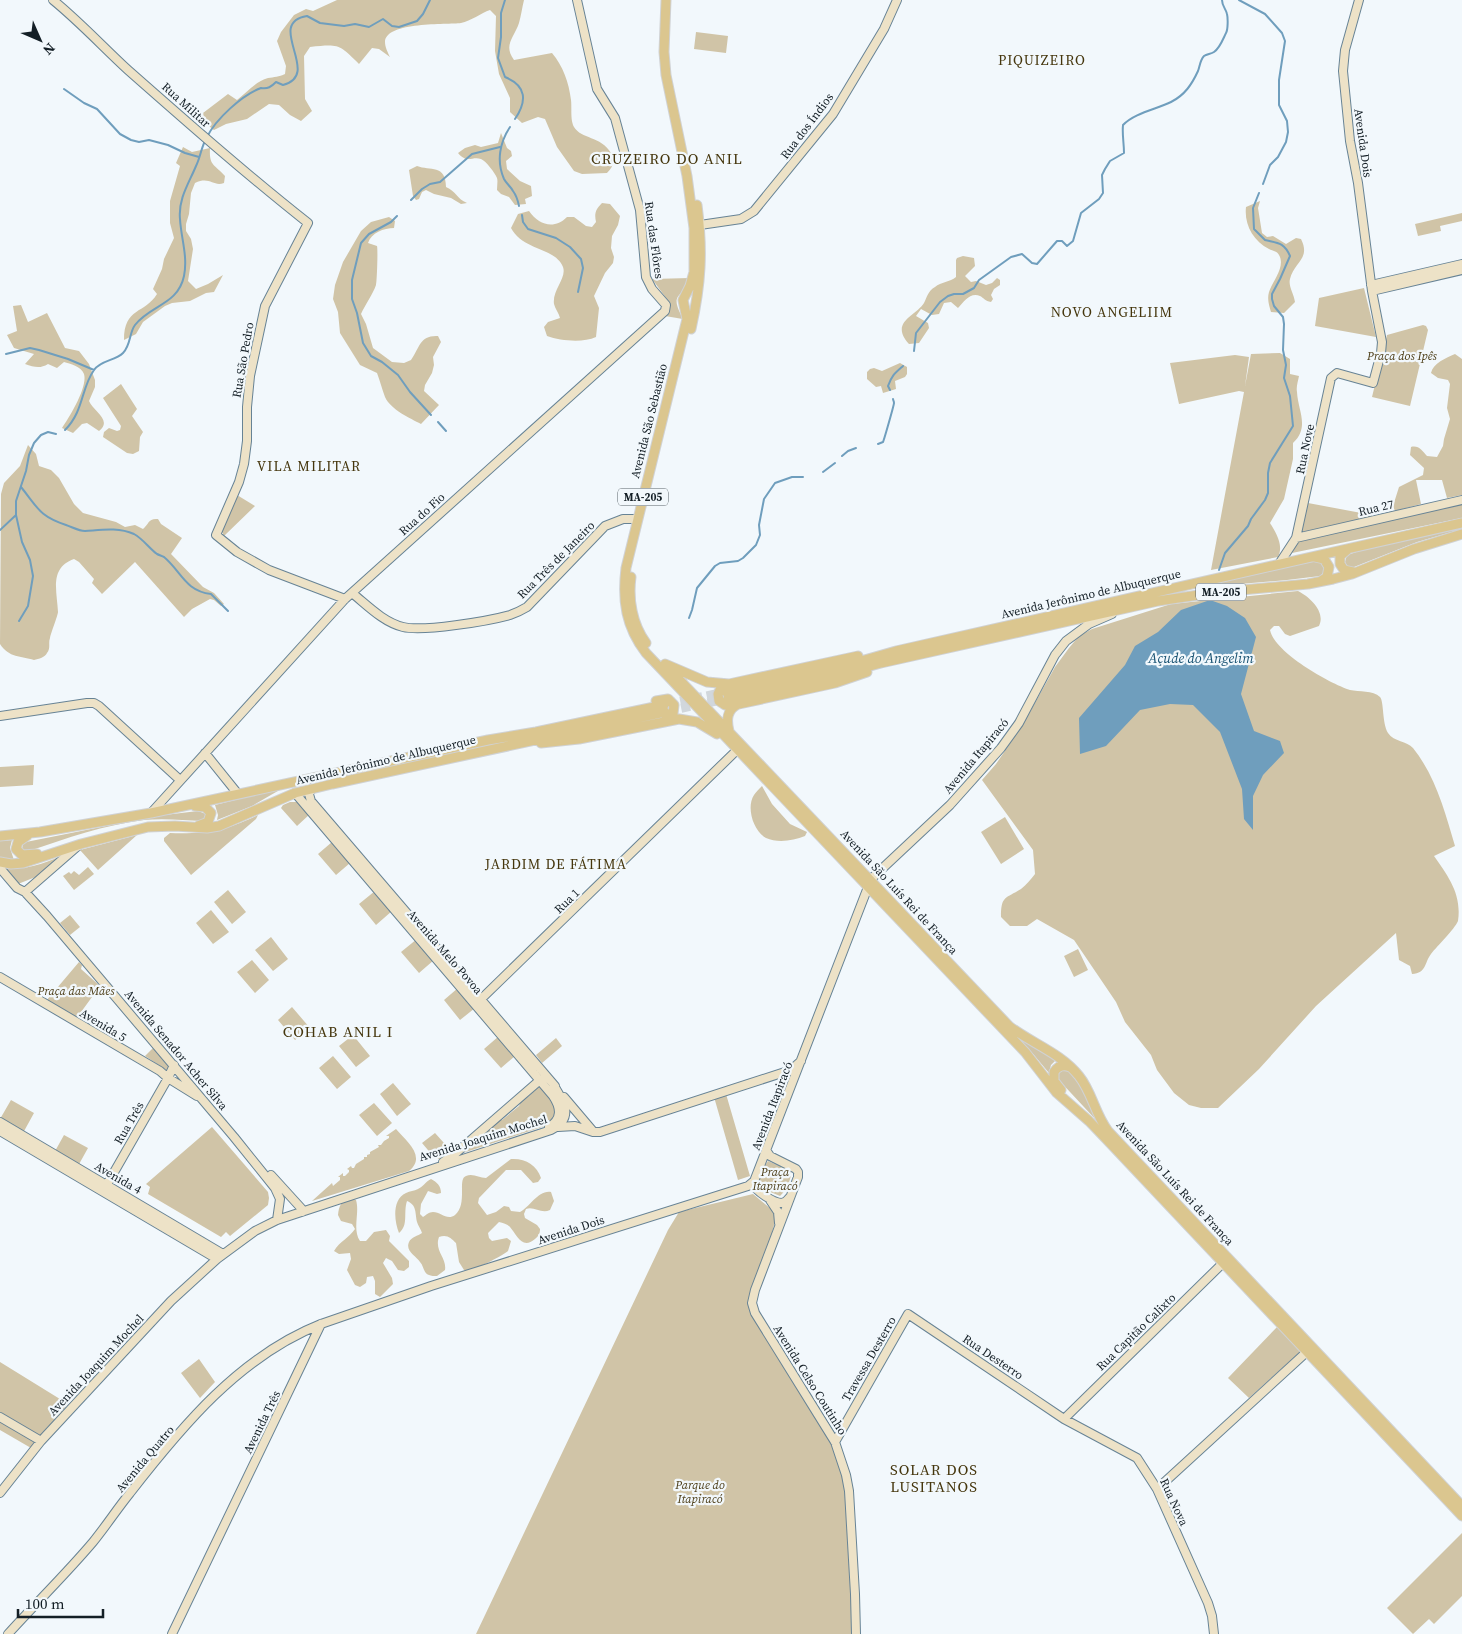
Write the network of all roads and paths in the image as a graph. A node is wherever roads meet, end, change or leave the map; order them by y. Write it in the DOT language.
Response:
graph roads {
  1 [pos="53,0"];
  2 [pos="577,0"];
  3 [pos="666,0"];
  4 [pos="671,0"];
  5 [pos="897,0"];
  6 [pos="1359,0"];
  7 [pos="308,223"];
  8 [pos="700,225"];
  9 [pos="1462,264"];
  10 [pos="1462,270"];
  11 [pos="1372,288"];
  12 [pos="684,302"];
  13 [pos="696,303"];
  14 [pos="666,306"];
  15 [pos="1374,383"];
  16 [pos="1462,500"];
  17 [pos="638,519"];
  18 [pos="1462,523"];
  19 [pos="1462,534"];
  20 [pos="1296,538"];
  21 [pos="1352,548"];
  22 [pos="1311,557"];
  23 [pos="1279,564"];
  24 [pos="1358,571"];
  25 [pos="1308,584"];
  26 [pos="352,593"];
  27 [pos="345,599"];
  28 [pos="1134,606"];
  29 [pos="896,655"];
  30 [pos="665,664"];
  31 [pos="669,677"];
  32 [pos="728,691"];
  33 [pos="739,704"];
  34 [pos="662,706"];
  35 [pos="0,716"];
  36 [pos="656,723"];
  37 [pos="730,732"];
  38 [pos="504,746"];
  39 [pos="737,750"];
  40 [pos="205,753"];
  41 [pos="180,780"];
  42 [pos="311,789"];
  43 [pos="295,793"];
  44 [pos="238,794"];
  45 [pos="170,810"];
  46 [pos="151,813"];
  47 [pos="175,826"];
  48 [pos="40,832"];
  49 [pos="0,836"];
  50 [pos="81,844"];
  51 [pos="0,862"];
  52 [pos="0,868"];
  53 [pos="53,868"];
  54 [pos="869,883"];
  55 [pos="17,888"];
  56 [pos="25,892"];
  57 [pos="0,977"];
  58 [pos="0,982"];
  59 [pos="479,1002"];
  60 [pos="174,1065"];
  61 [pos="1072,1069"];
  62 [pos="793,1073"];
  63 [pos="168,1078"];
  64 [pos="540,1080"];
  65 [pos="551,1082"];
  66 [pos="203,1100"];
  67 [pos="1080,1113"];
  68 [pos="0,1122"];
  69 [pos="558,1127"];
  70 [pos="547,1130"];
  71 [pos="0,1131"];
  72 [pos="593,1132"];
  73 [pos="234,1136"];
  74 [pos="766,1155"];
  75 [pos="443,1162"];
  76 [pos="754,1181"];
  77 [pos="105,1188"];
  78 [pos="757,1191"];
  79 [pos="718,1194"];
  80 [pos="767,1196"];
  81 [pos="790,1198"];
  82 [pos="301,1210"];
  83 [pos="278,1217"];
  84 [pos="777,1234"];
  85 [pos="221,1255"];
  86 [pos="1224,1262"];
  87 [pos="908,1314"];
  88 [pos="321,1324"];
  89 [pos="1310,1349"];
  90 [pos="0,1417"];
  91 [pos="1064,1419"];
  92 [pos="41,1441"];
  93 [pos="835,1442"];
  94 [pos="1157,1489"];
  95 [pos="0,1493"];
  96 [pos="1462,1506"];
  97 [pos="1462,1516"];
  98 [pos="8,1634"];
  99 [pos="172,1634"];
  100 [pos="856,1634"];
  101 [pos="1214,1634"];
  1 -- 7 [label="street, Rua Militar"];
  2 -- 14 [label="street, Rua das Flôres"];
  3 -- 12 [label="main road, Avenida São Sebastião / MA-205"];
  4 -- 8 [label="main road, Avenida São Sebastião / MA-205"];
  5 -- 8 [label="street, Rua dos Índios"];
  6 -- 11 [label="street, Avenida Dois"];
  7 -- 27 [label="street, Rua São Pedro"];
  8 -- 13 [label="main road, Avenida São Sebastião / MA-205"];
  9 -- 11 [label="street"];
  10 -- 11 [label="street"];
  11 -- 15 [label="street, Avenida Dois"];
  12 -- 13 [label="main road"];
  12 -- 17 [label="main road, Avenida São Sebastião / MA-205"];
  13 -- 30 [label="main road, Avenida São Sebastião / MA-205"];
  14 -- 26 [label="street, Rua do Fio"];
  15 -- 20 [label="street, Rua Nove"];
  16 -- 20 [label="street, Rua 27"];
  17 -- 26 [label="street, Rua Três de Janeiro"];
  17 -- 31 [label="main road, Avenida São Sebastião / MA-205"];
  18 -- 21 [label="main road, Avenida Jerônimo de Albuquerque / MA-205"];
  19 -- 24 [label="main road, Avenida Jerônimo de Albuquerque / MA-205"];
  20 -- 23 [label="street, Rua Nove"];
  21 -- 22 [label="main road, Avenida Jerônimo de Albuquerque / MA-205"];
  21 -- 24 [label="main road"];
  22 -- 23 [label="main road, Avenida Jerônimo de Albuquerque / MA-205"];
  22 -- 25 [label="main road"];
  23 -- 29 [label="main road, Avenida Jerônimo de Albuquerque / MA-205"];
  24 -- 25 [label="main road, Avenida Jerônimo de Albuquerque / MA-205"];
  25 -- 28 [label="main road, Avenida Jerônimo de Albuquerque / MA-205"];
  26 -- 27 [label="street, Rua do Fio"];
  27 -- 40 [label="street, Rua do Fio"];
  28 -- 29 [label="main road, Avenida Jerônimo de Albuquerque / MA-205"];
  28 -- 54 [label="street, Avenida Itapiracó"];
  29 -- 32 [label="main road, Avenida Jerônimo de Albuquerque"];
  29 -- 32 [label="main road"];
  29 -- 33 [label="main road"];
  30 -- 32 [label="main road"];
  30 -- 37 [label="main road, Avenida São Luís Rei de França"];
  31 -- 34 [label="main road"];
  31 -- 39 [label="main road, Avenida São Luís Rei de França"];
  32 -- 33 [label="main road"];
  33 -- 37 [label="main road"];
  34 -- 36 [label="main road"];
  34 -- 38 [label="main road, Avenida Jerônimo de Albuquerque"];
  34 -- 44 [label="main road, Avenida Jerônimo de Albuquerque"];
  35 -- 41 [label="street"];
  36 -- 38 [label="main road"];
  36 -- 39 [label="main road"];
  37 -- 54 [label="main road, Avenida São Luís Rei de França"];
  38 -- 42 [label="main road, Avenida Jerônimo de Albuquerque"];
  39 -- 54 [label="main road, Avenida São Luís Rei de França"];
  39 -- 59 [label="street, Rua 1"];
  40 -- 41 [label="street, Rua do Fio"];
  40 -- 44 [label="street"];
  41 -- 46 [label="street, Rua do Fio"];
  42 -- 43 [label="main road, Avenida Jerônimo de Albuquerque"];
  42 -- 59 [label="street, Avenida Melo Povoa"];
  43 -- 47 [label="main road, Avenida Jerônimo de Albuquerque"];
  43 -- 59 [label="street, Avenida Melo Povoa"];
  44 -- 45 [label="main road, Avenida Jerônimo de Albuquerque"];
  45 -- 46 [label="main road, Avenida Jerônimo de Albuquerque"];
  45 -- 47 [label="main road"];
  46 -- 48 [label="main road, Avenida Jerônimo de Albuquerque"];
  47 -- 50 [label="main road, Avenida Jerônimo de Albuquerque"];
  48 -- 49 [label="main road, Avenida Jerônimo de Albuquerque"];
  48 -- 50 [label="main road"];
  50 -- 51 [label="main road, Avenida Jerônimo de Albuquerque"];
  50 -- 53 [label="street"];
  52 -- 55 [label="street, Avenida Senador Acher Silva"];
  53 -- 55 [label="street"];
  53 -- 56 [label="street"];
  54 -- 61 [label="main road, Avenida São Luís Rei de França"];
  54 -- 62 [label="street, Avenida Itapiracó"];
  54 -- 67 [label="main road, Avenida São Luís Rei de França"];
  55 -- 56 [label="street, Avenida Senador Acher Silva"];
  56 -- 60 [label="street, Avenida Senador Acher Silva"];
  57 -- 63 [label="street, Avenida 5"];
  58 -- 63 [label="street, Avenida 5"];
  59 -- 64 [label="street, Avenida Melo Povoa"];
  59 -- 65 [label="street, Avenida Melo Povoa"];
  60 -- 63 [label="street, Rua Três"];
  60 -- 66 [label="street, Avenida Senador Acher Silva"];
  61 -- 67 [label="main road"];
  61 -- 89 [label="main road, Avenida São Luís Rei de França"];
  62 -- 72 [label="street, Avenida Joaquim Mochel"];
  62 -- 74 [label="street, Avenida Itapiracó"];
  63 -- 66 [label="street, Avenida 5"];
  63 -- 77 [label="street, Rua Três"];
  64 -- 65 [label="street"];
  64 -- 70 [label="street, Avenida Melo Povoa"];
  64 -- 75 [label="street"];
  65 -- 69 [label="street, Avenida Melo Povoa"];
  65 -- 72 [label="street, Avenida Melo Povoa"];
  66 -- 73 [label="street, Avenida Senador Acher Silva"];
  67 -- 86 [label="main road, Avenida São Luís Rei de França"];
  68 -- 77 [label="street, Avenida 4"];
  69 -- 70 [label="street"];
  69 -- 72 [label="street, Avenida Joaquim Mochel"];
  70 -- 75 [label="street, Avenida Joaquim Mochel"];
  70 -- 82 [label="street, Avenida Joaquim Mochel"];
  71 -- 77 [label="street, Avenida 4"];
  73 -- 82 [label="street, Avenida Senador Acher Silva"];
  73 -- 83 [label="street, Avenida Senador Acher Silva"];
  74 -- 76 [label="street, Avenida Itapiracó"];
  74 -- 81 [label="street, Avenida Celso Coutinho"];
  75 -- 82 [label="street, Avenida Joaquim Mochel"];
  76 -- 78 [label="street"];
  76 -- 79 [label="street, Avenida Dois"];
  77 -- 85 [label="street, Avenida 4"];
  78 -- 79 [label="street, Avenida Dois"];
  78 -- 80 [label="street"];
  79 -- 88 [label="street, Avenida Dois"];
  80 -- 81 [label="street"];
  80 -- 84 [label="street, Avenida Celso Coutinho"];
  81 -- 84 [label="street, Avenida Celso Coutinho"];
  82 -- 83 [label="street, Avenida Joaquim Mochel"];
  83 -- 85 [label="street, Avenida Joaquim Mochel"];
  84 -- 93 [label="street, Avenida Celso Coutinho"];
  85 -- 92 [label="street, Avenida Joaquim Mochel"];
  86 -- 89 [label="main road, Avenida São Luís Rei de França"];
  86 -- 91 [label="street, Rua Capitão Calixto"];
  87 -- 91 [label="street, Rua Desterro"];
  87 -- 93 [label="street, Travessa Desterro"];
  88 -- 98 [label="street, Avenida Quatro"];
  88 -- 99 [label="street, Avenida Três"];
  89 -- 94 [label="street"];
  89 -- 96 [label="main road, Avenida São Luís Rei de França"];
  89 -- 97 [label="main road, Avenida São Luís Rei de França"];
  90 -- 92 [label="street"];
  91 -- 94 [label="street, Rua Nova"];
  92 -- 95 [label="street, Avenida Joaquim Mochel"];
  93 -- 100 [label="street, Avenida Celso Coutinho"];
  94 -- 101 [label="street, Rua Nova"];
}
